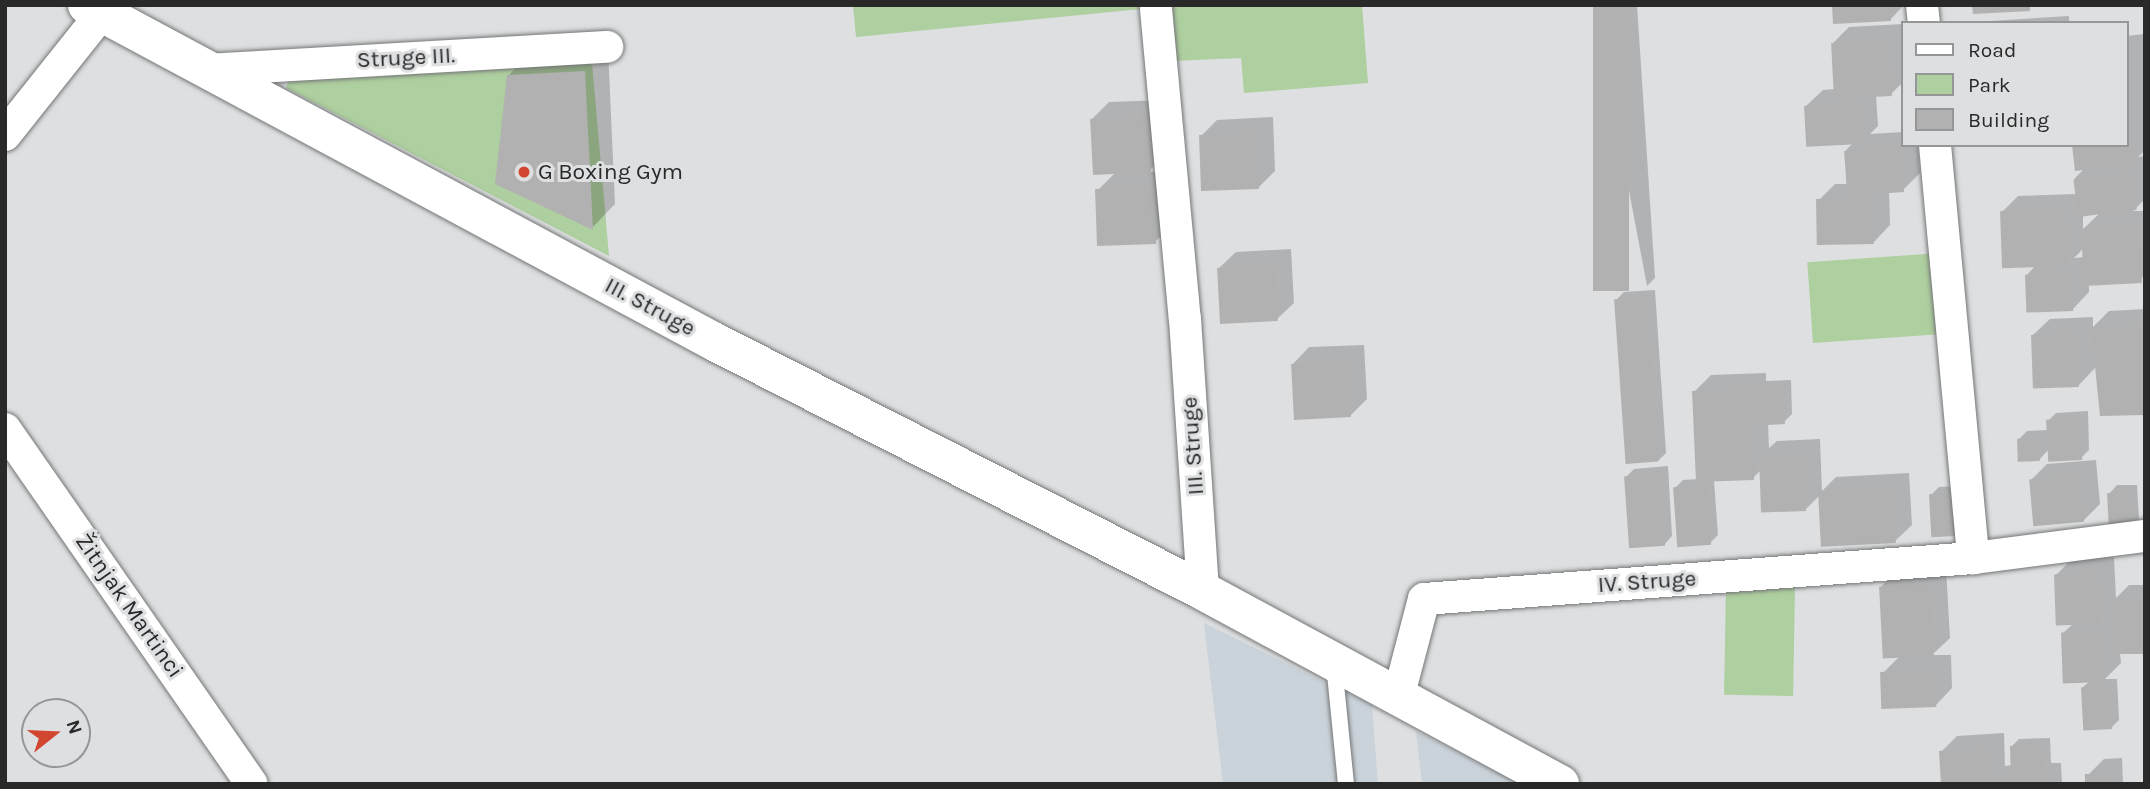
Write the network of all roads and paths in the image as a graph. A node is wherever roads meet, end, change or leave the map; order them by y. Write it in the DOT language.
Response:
graph roads {
  1 [pos="94,9"];
  2 [pos="1156,9"];
  3 [pos="607,47"];
  4 [pos="205,70"];
  5 [pos="5,135"];
  6 [pos="1935,147"];
  7 [pos="5,429"];
  8 [pos="2145,536"];
  9 [pos="1973,558"];
  10 [pos="1203,591"];
  11 [pos="1334,664"];
  12 [pos="1398,698"];
  13 [pos="252,784"];
  14 [pos="1346,784"];
  15 [pos="1560,784"];
  1 -- 4 [label="street, III. Struge"];
  1 -- 5 [label="street, III. Struge"];
  2 -- 10 [label="street, III. Struge"];
  3 -- 4 [label="street, Struge III."];
  4 -- 10 [label="street, III. Struge"];
  6 -- 9 [label="street"];
  7 -- 13 [label="street, Žitnjak Martinci"];
  8 -- 9 [label="street, IV. Struge"];
  9 -- 12 [label="street, IV. Struge"];
  10 -- 11 [label="street, III. Struge"];
  11 -- 12 [label="street, III. Struge"];
  11 -- 14 [label="lane"];
  12 -- 15 [label="street, III. Struge"];
}
